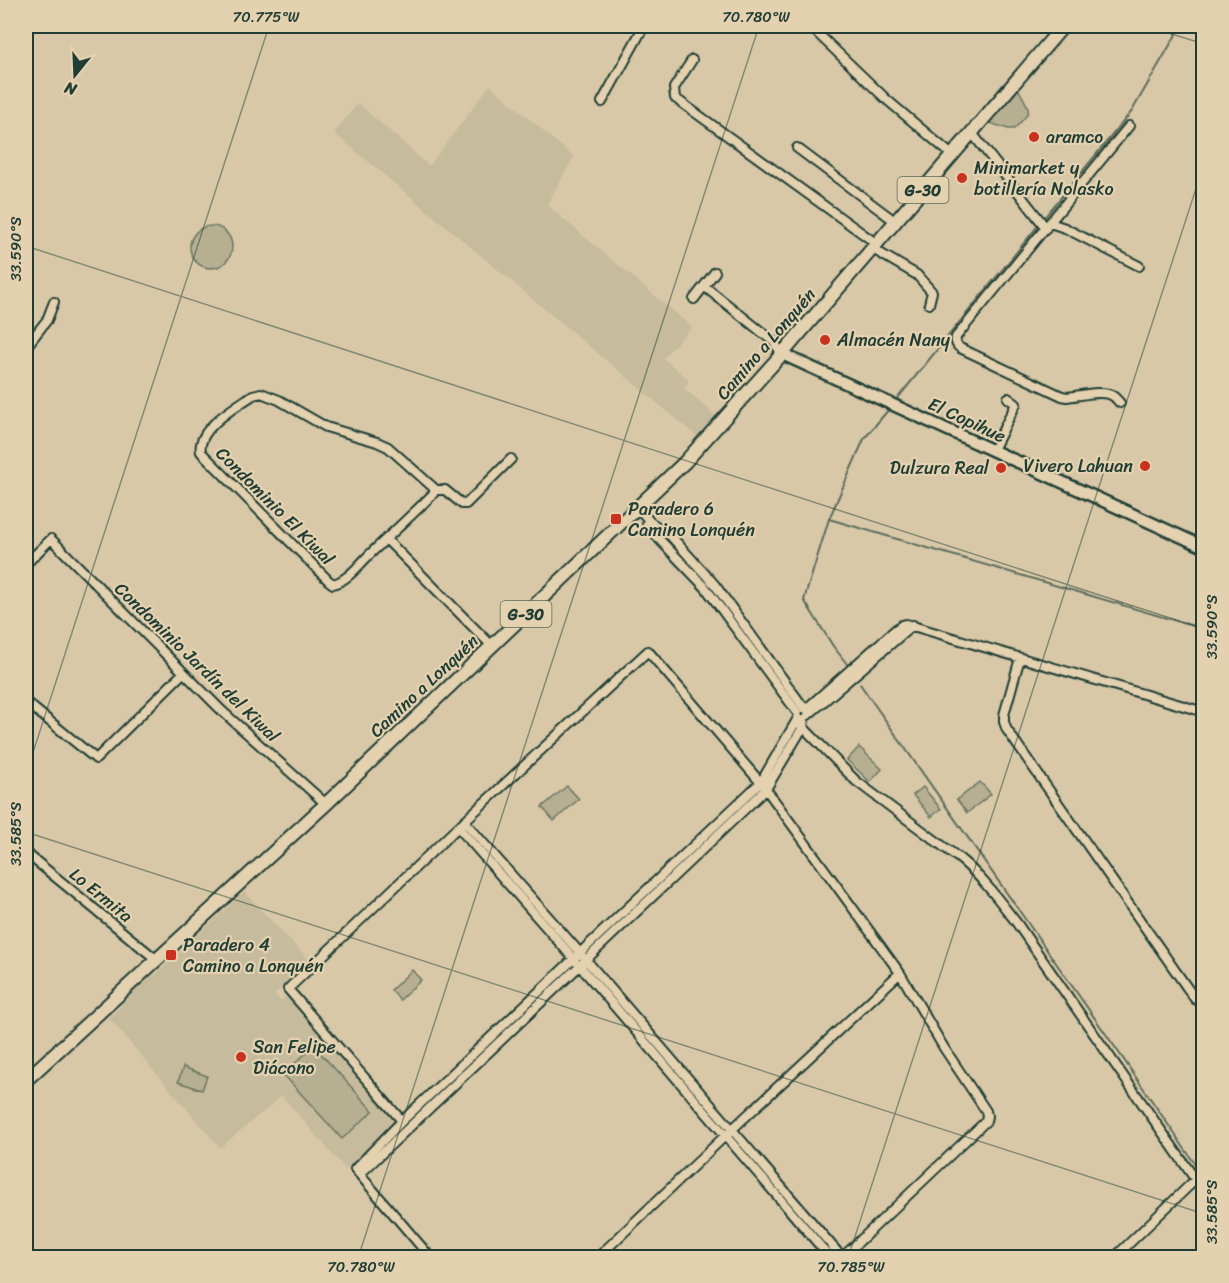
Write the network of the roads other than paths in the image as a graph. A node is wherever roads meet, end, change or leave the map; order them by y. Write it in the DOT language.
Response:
graph roads {
  1 [pos="644,26"];
  2 [pos="810,26"];
  3 [pos="1063,26"];
  4 [pos="692,60"];
  5 [pos="602,102"];
  6 [pos="1129,126"];
  7 [pos="972,133"];
  8 [pos="796,148"];
  9 [pos="952,155"];
  10 [pos="896,222"];
  11 [pos="1048,226"];
  12 [pos="875,246"];
  13 [pos="1139,266"];
  14 [pos="715,272"];
  15 [pos="704,286"];
  16 [pos="694,299"];
  17 [pos="54,302"];
  18 [pos="929,304"];
  19 [pos="26,347"];
  20 [pos="782,354"];
  21 [pos="1008,398"];
  22 [pos="1120,403"];
  23 [pos="993,450"];
  24 [pos="511,459"];
  25 [pos="434,490"];
  26 [pos="636,509"];
  27 [pos="386,539"];
  28 [pos="1203,547"];
  29 [pos="26,564"];
  30 [pos="492,646"];
  31 [pos="1020,658"];
  32 [pos="183,673"];
  33 [pos="26,702"];
  34 [pos="1203,712"];
  35 [pos="802,716"];
  36 [pos="764,785"];
  37 [pos="326,804"];
  38 [pos="461,824"];
  39 [pos="26,853"];
  40 [pos="577,956"];
  41 [pos="157,960"];
  42 [pos="583,963"];
  43 [pos="900,973"];
  44 [pos="1203,1004"];
  45 [pos="26,1080"];
  46 [pos="402,1121"];
  47 [pos="729,1133"];
  48 [pos="358,1171"];
  49 [pos="1195,1180"];
  50 [pos="1203,1192"];
  51 [pos="840,1255"];
  52 [pos="825,1256"];
  53 [pos="431,1257"];
  54 [pos="597,1257"];
  55 [pos="1114,1257"];
  1 -- 5 [label="street"];
  2 -- 9 [label="street"];
  3 -- 7 [label="main road, Camino a Lonquén / G-30"];
  4 -- 12 [label="street"];
  6 -- 11 [label="street"];
  7 -- 9 [label="main road, Camino a Lonquén / G-30"];
  7 -- 11 [label="street"];
  8 -- 10 [label="street"];
  9 -- 10 [label="main road, Camino a Lonquén / G-30"];
  10 -- 12 [label="main road, Camino a Lonquén / G-30"];
  11 -- 13 [label="street"];
  11 -- 22 [label="street"];
  12 -- 18 [label="street"];
  12 -- 20 [label="main road, Camino a Lonquén / G-30"];
  14 -- 15 [label="street"];
  15 -- 16 [label="street"];
  15 -- 20 [label="street"];
  17 -- 19 [label="street"];
  20 -- 23 [label="main road, El Copihue"];
  20 -- 26 [label="main road, Camino a Lonquén / G-30"];
  21 -- 23 [label="street"];
  23 -- 28 [label="main road, El Copihue"];
  24 -- 25 [label="street"];
  25 -- 27 [label="street, Condominio El Kiwal"];
  25 -- 27 [label="street, Condominio El Kiwal"];
  26 -- 30 [label="main road, Camino a Lonquén / G-30"];
  26 -- 35 [label="street"];
  27 -- 30 [label="street"];
  29 -- 32 [label="street, Condominio Jardín del Kiwal"];
  30 -- 37 [label="main road, Camino a Lonquén / G-30"];
  31 -- 34 [label="street"];
  31 -- 35 [label="street"];
  31 -- 44 [label="street"];
  32 -- 33 [label="street"];
  32 -- 37 [label="street, Condominio Jardín del Kiwal"];
  35 -- 36 [label="street"];
  35 -- 49 [label="street"];
  36 -- 38 [label="street"];
  36 -- 40 [label="street"];
  36 -- 42 [label="street"];
  36 -- 43 [label="street"];
  37 -- 41 [label="main road, Camino a Lonquén / G-30"];
  38 -- 40 [label="street"];
  38 -- 46 [label="street"];
  39 -- 41 [label="street, Lo Ermita"];
  40 -- 42 [label="street"];
  40 -- 46 [label="street"];
  41 -- 45 [label="main road, Camino a Lonquén / G-30"];
  42 -- 47 [label="street"];
  42 -- 48 [label="street"];
  43 -- 47 [label="street"];
  43 -- 51 [label="street"];
  46 -- 48 [label="street"];
  47 -- 51 [label="street"];
  47 -- 52 [label="street"];
  47 -- 54 [label="street"];
  48 -- 53 [label="street"];
  49 -- 50 [label="street"];
  49 -- 55 [label="street"];
  51 -- 52 [label="street"];
}
